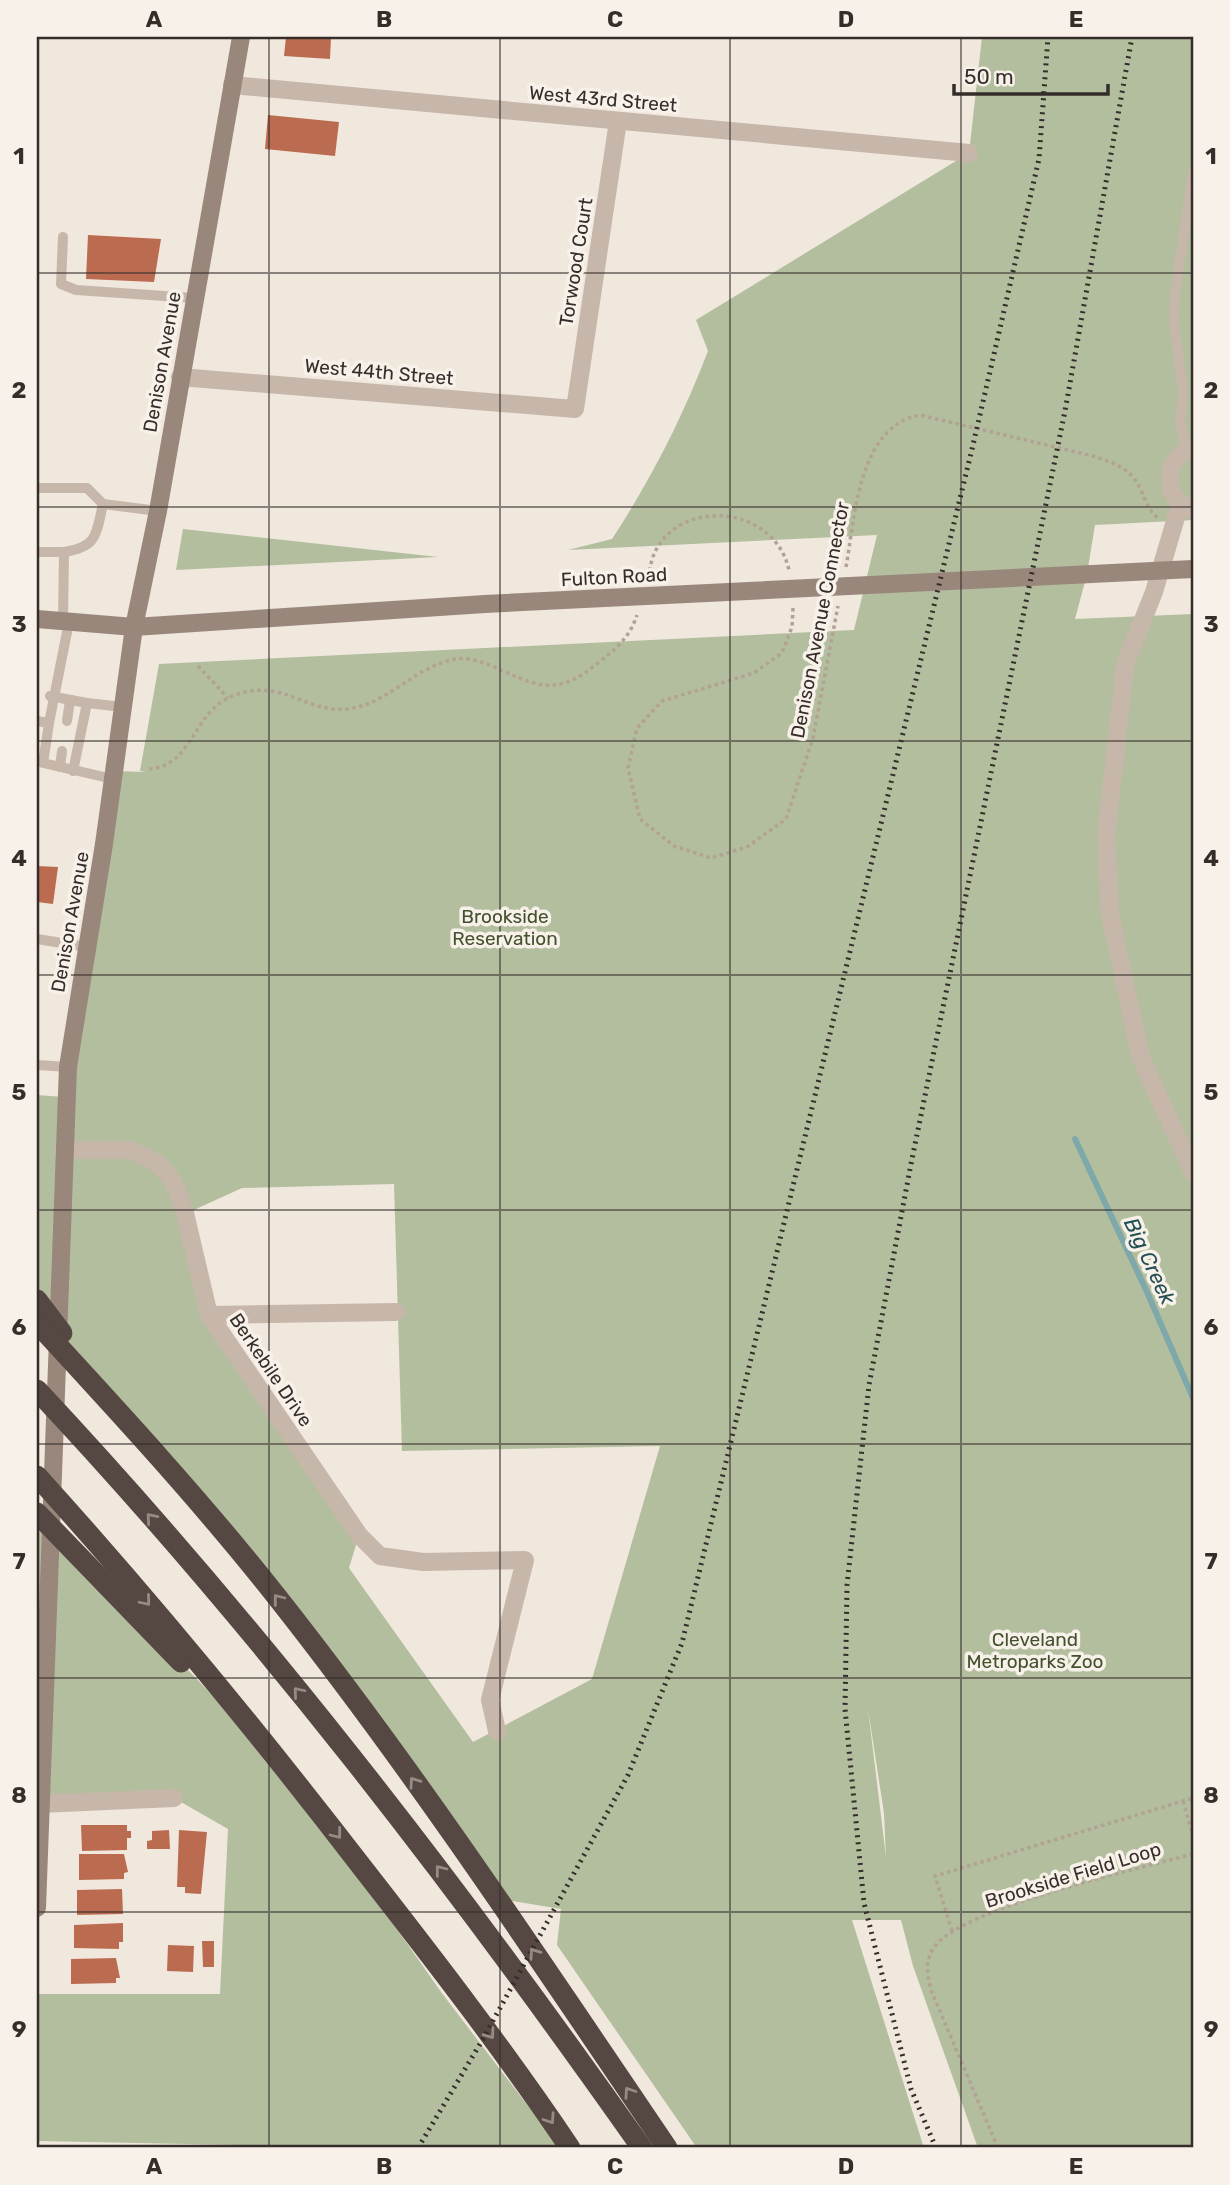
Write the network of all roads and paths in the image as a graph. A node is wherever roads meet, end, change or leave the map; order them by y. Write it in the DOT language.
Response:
graph roads {
  1 [pos="242,37"];
  2 [pos="232,85"];
  3 [pos="618,121"];
  4 [pos="969,153"];
  5 [pos="1193,172"];
  6 [pos="63,237"];
  7 [pos="194,298"];
  8 [pos="180,377"];
  9 [pos="575,409"];
  10 [pos="1190,449"];
  11 [pos="37,488"];
  12 [pos="103,503"];
  13 [pos="1187,507"];
  14 [pos="158,511"];
  15 [pos="1149,511"];
  16 [pos="37,552"];
  17 [pos="64,552"];
  18 [pos="1193,569"];
  19 [pos="844,579"];
  20 [pos="791,581"];
  21 [pos="649,582"];
  22 [pos="793,605"];
  23 [pos="838,606"];
  24 [pos="640,607"];
  25 [pos="37,619"];
  26 [pos="66,621"];
  27 [pos="134,627"];
  28 [pos="198,666"];
  29 [pos="53,697"];
  30 [pos="228,698"];
  31 [pos="70,700"];
  32 [pos="87,703"];
  33 [pos="123,707"];
  34 [pos="37,721"];
  35 [pos="67,721"];
  36 [pos="49,723"];
  37 [pos="62,751"];
  38 [pos="60,767"];
  39 [pos="149,769"];
  40 [pos="74,771"];
  41 [pos="113,779"];
  42 [pos="37,939"];
  43 [pos="87,947"];
  44 [pos="37,1065"];
  45 [pos="68,1067"];
  46 [pos="63,1150"];
  47 [pos="1193,1172"];
  48 [pos="37,1300"];
  49 [pos="396,1312"];
  50 [pos="209,1315"];
  51 [pos="37,1323"];
  52 [pos="37,1390"];
  53 [pos="116,1408"];
  54 [pos="37,1476"];
  55 [pos="37,1513"];
  56 [pos="496,1731"];
  57 [pos="305,1793"];
  58 [pos="174,1798"];
  59 [pos="1193,1798"];
  60 [pos="1183,1801"];
  61 [pos="40,1804"];
  62 [pos="1193,1836"];
  63 [pos="38,1850"];
  64 [pos="1193,1854"];
  65 [pos="37,1908"];
  66 [pos="952,1931"];
  67 [pos="570,2148"];
  68 [pos="642,2148"];
  69 [pos="667,2148"];
  70 [pos="998,2148"];
  1 -- 2 [label="main road, Denison Avenue"];
  2 -- 3 [label="street, West 43rd Street"];
  2 -- 7 [label="main road, Denison Avenue"];
  3 -- 4 [label="street, West 43rd Street"];
  3 -- 9 [label="street, Torwood Court"];
  5 -- 10 [label="lane"];
  6 -- 7 [label="lane"];
  7 -- 8 [label="main road, Denison Avenue"];
  8 -- 9 [label="street, West 44th Street"];
  8 -- 14 [label="main road, Denison Avenue"];
  10 -- 13 [label="street"];
  11 -- 12 [label="lane"];
  12 -- 14 [label="lane"];
  12 -- 17 [label="lane"];
  13 -- 47 [label="street"];
  14 -- 27 [label="main road, Denison Avenue"];
  15 -- 19 [label="path, Denison Avenue Connector"];
  16 -- 17 [label="lane"];
  17 -- 26 [label="lane"];
  18 -- 27 [label="main road, Fulton Road"];
  20 -- 21 [label="path, Denison Avenue Connector"];
  22 -- 23 [label="path, Denison Avenue Connector"];
  24 -- 30 [label="path"];
  25 -- 26 [label="main road, Fulton Road"];
  26 -- 27 [label="main road, Fulton Road"];
  26 -- 29 [label="lane"];
  27 -- 33 [label="main road, Denison Avenue"];
  28 -- 30 [label="path"];
  29 -- 31 [label="lane"];
  29 -- 36 [label="lane"];
  30 -- 39 [label="path"];
  31 -- 32 [label="lane"];
  31 -- 35 [label="lane"];
  32 -- 33 [label="lane"];
  32 -- 40 [label="lane"];
  33 -- 41 [label="main road, Denison Avenue"];
  34 -- 36 [label="lane"];
  36 -- 38 [label="lane"];
  37 -- 38 [label="lane"];
  38 -- 40 [label="lane"];
  40 -- 41 [label="lane"];
  41 -- 43 [label="main road, Denison Avenue"];
  42 -- 43 [label="lane"];
  43 -- 45 [label="main road, Denison Avenue"];
  44 -- 45 [label="lane"];
  45 -- 46 [label="main road, Denison Avenue"];
  46 -- 50 [label="street, Berkebile Drive"];
  46 -- 61 [label="main road, Denison Avenue"];
  48 -- 53 [label="highway"];
  49 -- 50 [label="street"];
  50 -- 56 [label="street, Berkebile Drive"];
  51 -- 53 [label="highway"];
  68 -- 52 [label="highway, one-way"];
  69 -- 53 [label="highway, one-way"];
  54 -- 57 [label="highway, one-way"];
  55 -- 57 [label="highway"];
  57 -- 67 [label="highway, one-way"];
  58 -- 61 [label="street"];
  59 -- 60 [label="path"];
  60 -- 62 [label="path"];
  60 -- 66 [label="path"];
  61 -- 63 [label="main road, Denison Avenue"];
  63 -- 65 [label="main road, Denison Avenue"];
  64 -- 66 [label="path, Brookside Field Loop"];
  66 -- 70 [label="path, Brookside Field Loop"];
}
